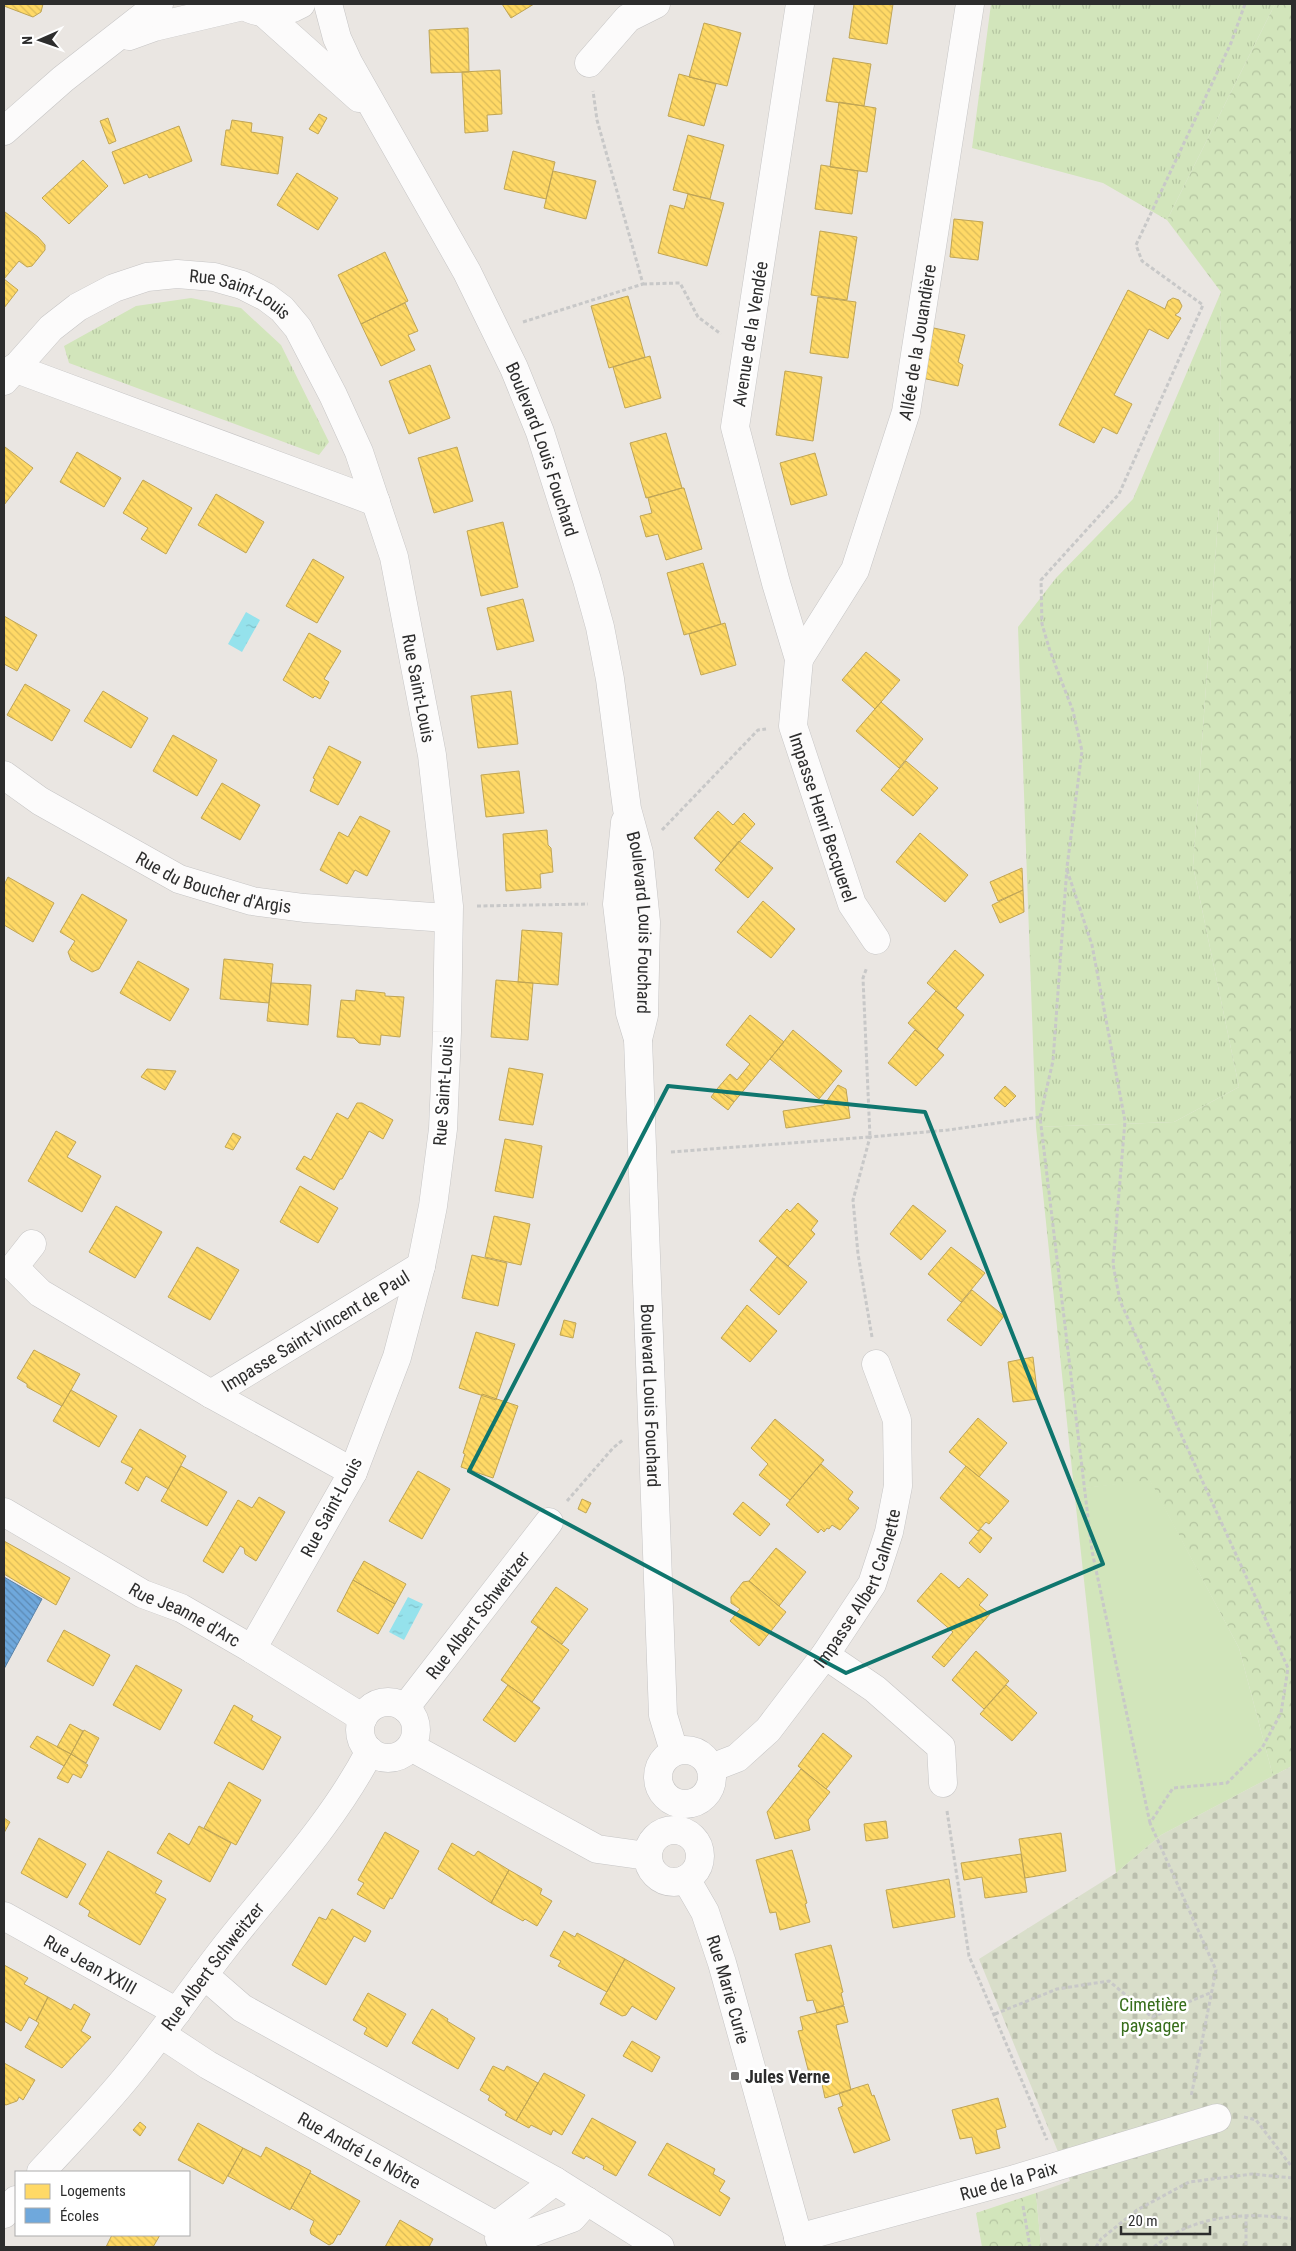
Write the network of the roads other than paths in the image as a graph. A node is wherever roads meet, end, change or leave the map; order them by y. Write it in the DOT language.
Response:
graph roads {
  1 [pos="159,4"];
  2 [pos="301,4"];
  3 [pos="328,4"];
  4 [pos="656,4"];
  5 [pos="800,4"];
  6 [pos="970,4"];
  7 [pos="249,7"];
  8 [pos="114,42"];
  9 [pos="589,63"];
  10 [pos="380,118"];
  11 [pos="4,131"];
  12 [pos="9,374"];
  13 [pos="376,502"];
  14 [pos="799,658"];
  15 [pos="4,775"];
  16 [pos="627,809"];
  17 [pos="448,912"];
  18 [pos="876,940"];
  19 [pos="638,1038"];
  20 [pos="32,1244"];
  21 [pos="421,1266"];
  22 [pos="876,1364"];
  23 [pos="211,1394"];
  24 [pos="354,1472"];
  25 [pos="4,1512"];
  26 [pos="549,1522"];
  27 [pos="252,1649"];
  28 [pos="825,1655"];
  29 [pos="405,1708"];
  30 [pos="363,1718"];
  31 [pos="411,1747"];
  32 [pos="370,1751"];
  33 [pos="674,1752"];
  34 [pos="711,1768"];
  35 [pos="943,1783"];
  36 [pos="662,1793"];
  37 [pos="700,1800"];
  38 [pos="696,1842"];
  39 [pos="652,1846"];
  40 [pos="686,1879"];
  41 [pos="4,1916"];
  42 [pos="204,1975"];
  43 [pos="177,2012"];
  44 [pos="161,2034"];
  45 [pos="1217,2118"];
  46 [pos="42,2171"];
  47 [pos="555,2180"];
  48 [pos="15,2201"];
  49 [pos="587,2201"];
  50 [pos="4,2214"];
  51 [pos="499,2237"];
  52 [pos="799,2243"];
  53 [pos="660,2247"];
  1 -- 8 [label="street"];
  2 -- 7 [label="street"];
  3 -- 10 [label="street, Boulevard Louis Fouchard"];
  4 -- 9 [label="street"];
  5 -- 14 [label="street, Avenue de la Vendée"];
  6 -- 14 [label="street, Allée de la Jouandière"];
  7 -- 8 [label="street"];
  7 -- 10 [label="street, Boulevard Louis Fouchard"];
  8 -- 11 [label="street"];
  10 -- 16 [label="street, Boulevard Louis Fouchard"];
  12 -- 13 [label="street, Rue Saint-Louis"];
  12 -- 13 [label="street, Rue Saint-Louis"];
  13 -- 17 [label="street, Rue Saint-Louis"];
  14 -- 18 [label="street, Impasse Henri Becquerel"];
  15 -- 17 [label="street, Rue du Boucher d'Argis"];
  16 -- 19 [label="street, Boulevard Louis Fouchard"];
  16 -- 19 [label="street, Boulevard Louis Fouchard"];
  17 -- 21 [label="street, Rue Saint-Louis"];
  19 -- 33 [label="street, Boulevard Louis Fouchard"];
  20 -- 23 [label="street, Impasse Saint-Vincent de Paul"];
  21 -- 23 [label="street, Impasse Saint-Vincent de Paul"];
  21 -- 24 [label="street, Rue Saint-Louis"];
  22 -- 28 [label="street, Impasse Albert Calmette"];
  23 -- 24 [label="street, Impasse Saint-Vincent de Paul"];
  24 -- 27 [label="street, Rue Saint-Louis"];
  25 -- 27 [label="street, Rue Jeanne d'Arc"];
  26 -- 29 [label="street, Rue Albert Schweitzer"];
  27 -- 30 [label="street, Rue Jeanne d'Arc"];
  28 -- 34 [label="street, Impasse Albert Calmette"];
  28 -- 35 [label="street"];
  29 -- 30 [label="street"];
  29 -- 31 [label="street"];
  30 -- 32 [label="street"];
  31 -- 32 [label="street"];
  31 -- 39 [label="street"];
  32 -- 42 [label="street, Rue Albert Schweitzer"];
  33 -- 34 [label="street"];
  33 -- 36 [label="street"];
  34 -- 37 [label="street"];
  36 -- 37 [label="street"];
  36 -- 39 [label="street"];
  37 -- 38 [label="street"];
  38 -- 39 [label="street"];
  38 -- 40 [label="street"];
  39 -- 40 [label="street"];
  40 -- 52 [label="street, Rue Marie Curie"];
  41 -- 43 [label="street, Rue Jean XXIII"];
  42 -- 43 [label="street, Rue Albert Schweitzer"];
  42 -- 47 [label="street"];
  43 -- 44 [label="street, Rue Albert Schweitzer"];
  44 -- 46 [label="street, Rue Albert Schweitzer"];
  44 -- 51 [label="street, Rue André Le Nôtre"];
  45 -- 52 [label="street, Rue de la Paix"];
  47 -- 49 [label="street"];
  47 -- 51 [label="street"];
  48 -- 50 [label="street"];
  49 -- 51 [label="street"];
  49 -- 53 [label="street"];
}
